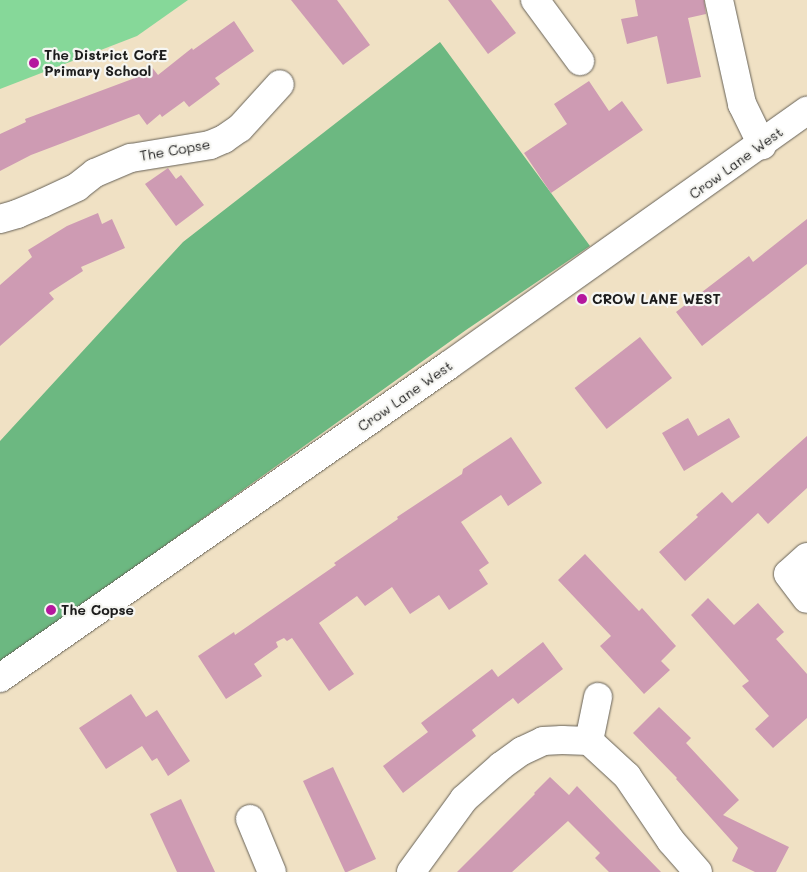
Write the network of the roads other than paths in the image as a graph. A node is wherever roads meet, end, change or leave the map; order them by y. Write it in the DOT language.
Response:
graph roads {
  1 [pos="535,0"];
  2 [pos="719,0"];
  3 [pos="580,61"];
  4 [pos="285,81"];
  5 [pos="807,111"];
  6 [pos="762,145"];
  7 [pos="0,219"];
  8 [pos="807,557"];
  9 [pos="807,599"];
  10 [pos="0,678"];
  11 [pos="598,697"];
  12 [pos="588,741"];
  13 [pos="250,819"];
  14 [pos="272,872"];
  15 [pos="411,872"];
  16 [pos="698,872"];
  1 -- 3 [label="street"];
  2 -- 6 [label="street"];
  4 -- 7 [label="street, The Copse"];
  5 -- 6 [label="street, Crow Lane West"];
  6 -- 10 [label="street, Crow Lane West"];
  8 -- 9 [label="street"];
  11 -- 12 [label="street"];
  12 -- 15 [label="street"];
  12 -- 16 [label="street"];
  13 -- 14 [label="street"];
}
